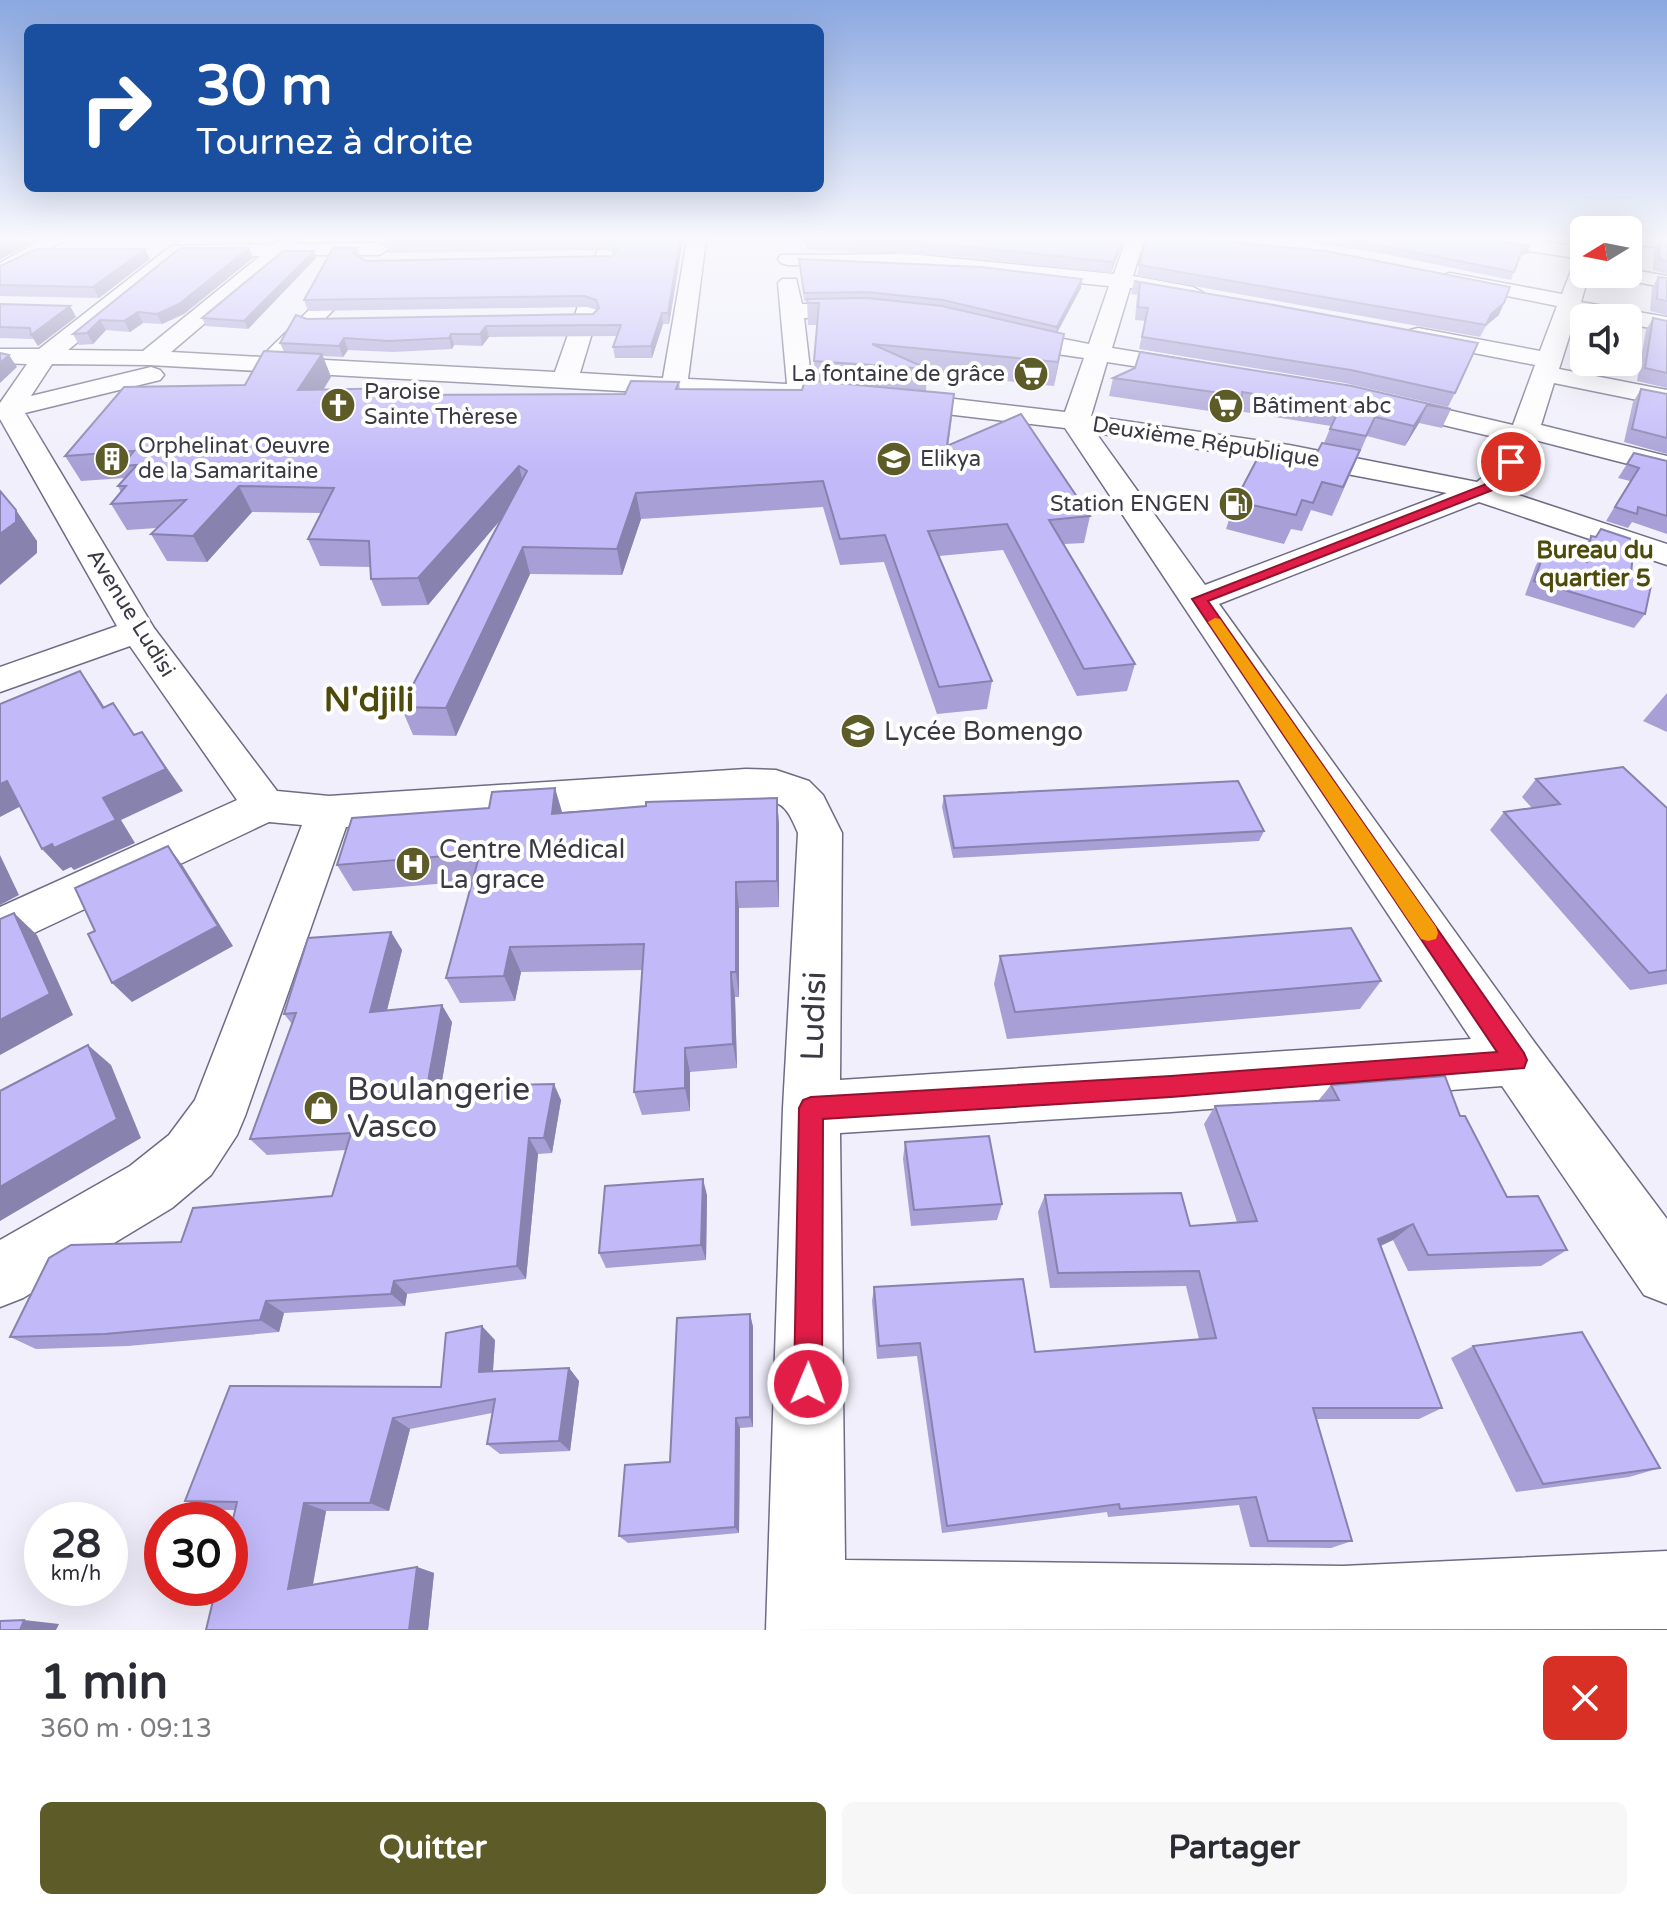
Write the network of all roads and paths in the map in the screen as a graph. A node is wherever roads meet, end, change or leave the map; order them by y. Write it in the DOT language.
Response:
graph roads {
  1 [pos="95,316"];
  2 [pos="200,316"];
  3 [pos="315,316"];
  4 [pos="685,316"];
  5 [pos="792,316"];
  6 [pos="1111,316"];
  7 [pos="1566,316"];
  8 [pos="557,317"];
  9 [pos="587,317"];
  10 [pos="342,319"];
  11 [pos="1642,319"];
  12 [pos="311,320"];
  13 [pos="1667,324"];
  14 [pos="980,327"];
  15 [pos="1399,331"];
  16 [pos="1097,354"];
  17 [pos="0,356"];
  18 [pos="44,357"];
  19 [pos="149,358"];
  20 [pos="204,362"];
  21 [pos="267,364"];
  22 [pos="1547,367"];
  23 [pos="1216,371"];
  24 [pos="565,380"];
  25 [pos="675,384"];
  26 [pos="800,392"];
  27 [pos="844,396"];
  28 [pos="1360,397"];
  29 [pos="873,398"];
  30 [pos="1667,398"];
  31 [pos="5,410"];
  32 [pos="1075,423"];
  33 [pos="1524,433"];
  34 [pos="1667,465"];
  35 [pos="1477,491"];
  36 [pos="1667,555"];
  37 [pos="1200,599"];
  38 [pos="138,631"];
  39 [pos="0,680"];
  40 [pos="264,806"];
  41 [pos="329,812"];
  42 [pos="0,929"];
  43 [pos="1516,1060"];
  44 [pos="811,1108"];
  45 [pos="1667,1272"];
  46 [pos="0,1275"];
  47 [pos="1667,1590"];
  48 [pos="806,1614"];
  49 [pos="1346,1618"];
  1 -- 18 [label="street"];
  2 -- 19 [label="street"];
  3 -- 12 [label="street"];
  4 -- 25 [label="street"];
  5 -- 26 [label="street"];
  6 -- 16 [label="street"];
  7 -- 22 [label="street"];
  8 -- 9 [label="street"];
  9 -- 24 [label="street"];
  10 -- 12 [label="street"];
  11 -- 13 [label="street"];
  12 -- 21 [label="street"];
  14 -- 16 [label="street"];
  15 -- 22 [label="street"];
  16 -- 23 [label="street"];
  16 -- 32 [label="street"];
  17 -- 18 [label="street"];
  18 -- 19 [label="street"];
  18 -- 31 [label="street"];
  19 -- 20 [label="street"];
  20 -- 21 [label="street"];
  20 -- 31 [label="street"];
  21 -- 24 [label="street"];
  22 -- 30 [label="street"];
  22 -- 33 [label="street"];
  24 -- 25 [label="street"];
  25 -- 26 [label="street"];
  26 -- 27 [label="street"];
  28 -- 33 [label="street"];
  29 -- 32 [label="street, Deuxième République"];
  31 -- 38 [label="street, Avenue Ludisi"];
  32 -- 35 [label="street, Deuxième République"];
  32 -- 37 [label="street"];
  33 -- 34 [label="street"];
  33 -- 35 [label="street"];
  35 -- 36 [label="street, Deuxième République"];
  35 -- 37 [label="street"];
  37 -- 43 [label="street"];
  38 -- 39 [label="street"];
  38 -- 40 [label="street, Avenue Ludisi"];
  40 -- 41 [label="street"];
  40 -- 42 [label="street"];
  41 -- 44 [label="street, Ludisi"];
  41 -- 46 [label="street"];
  43 -- 44 [label="street"];
  43 -- 45 [label="street"];
  44 -- 48 [label="street, Ludisi"];
  47 -- 49 [label="street"];
  48 -- 49 [label="street"];
}
